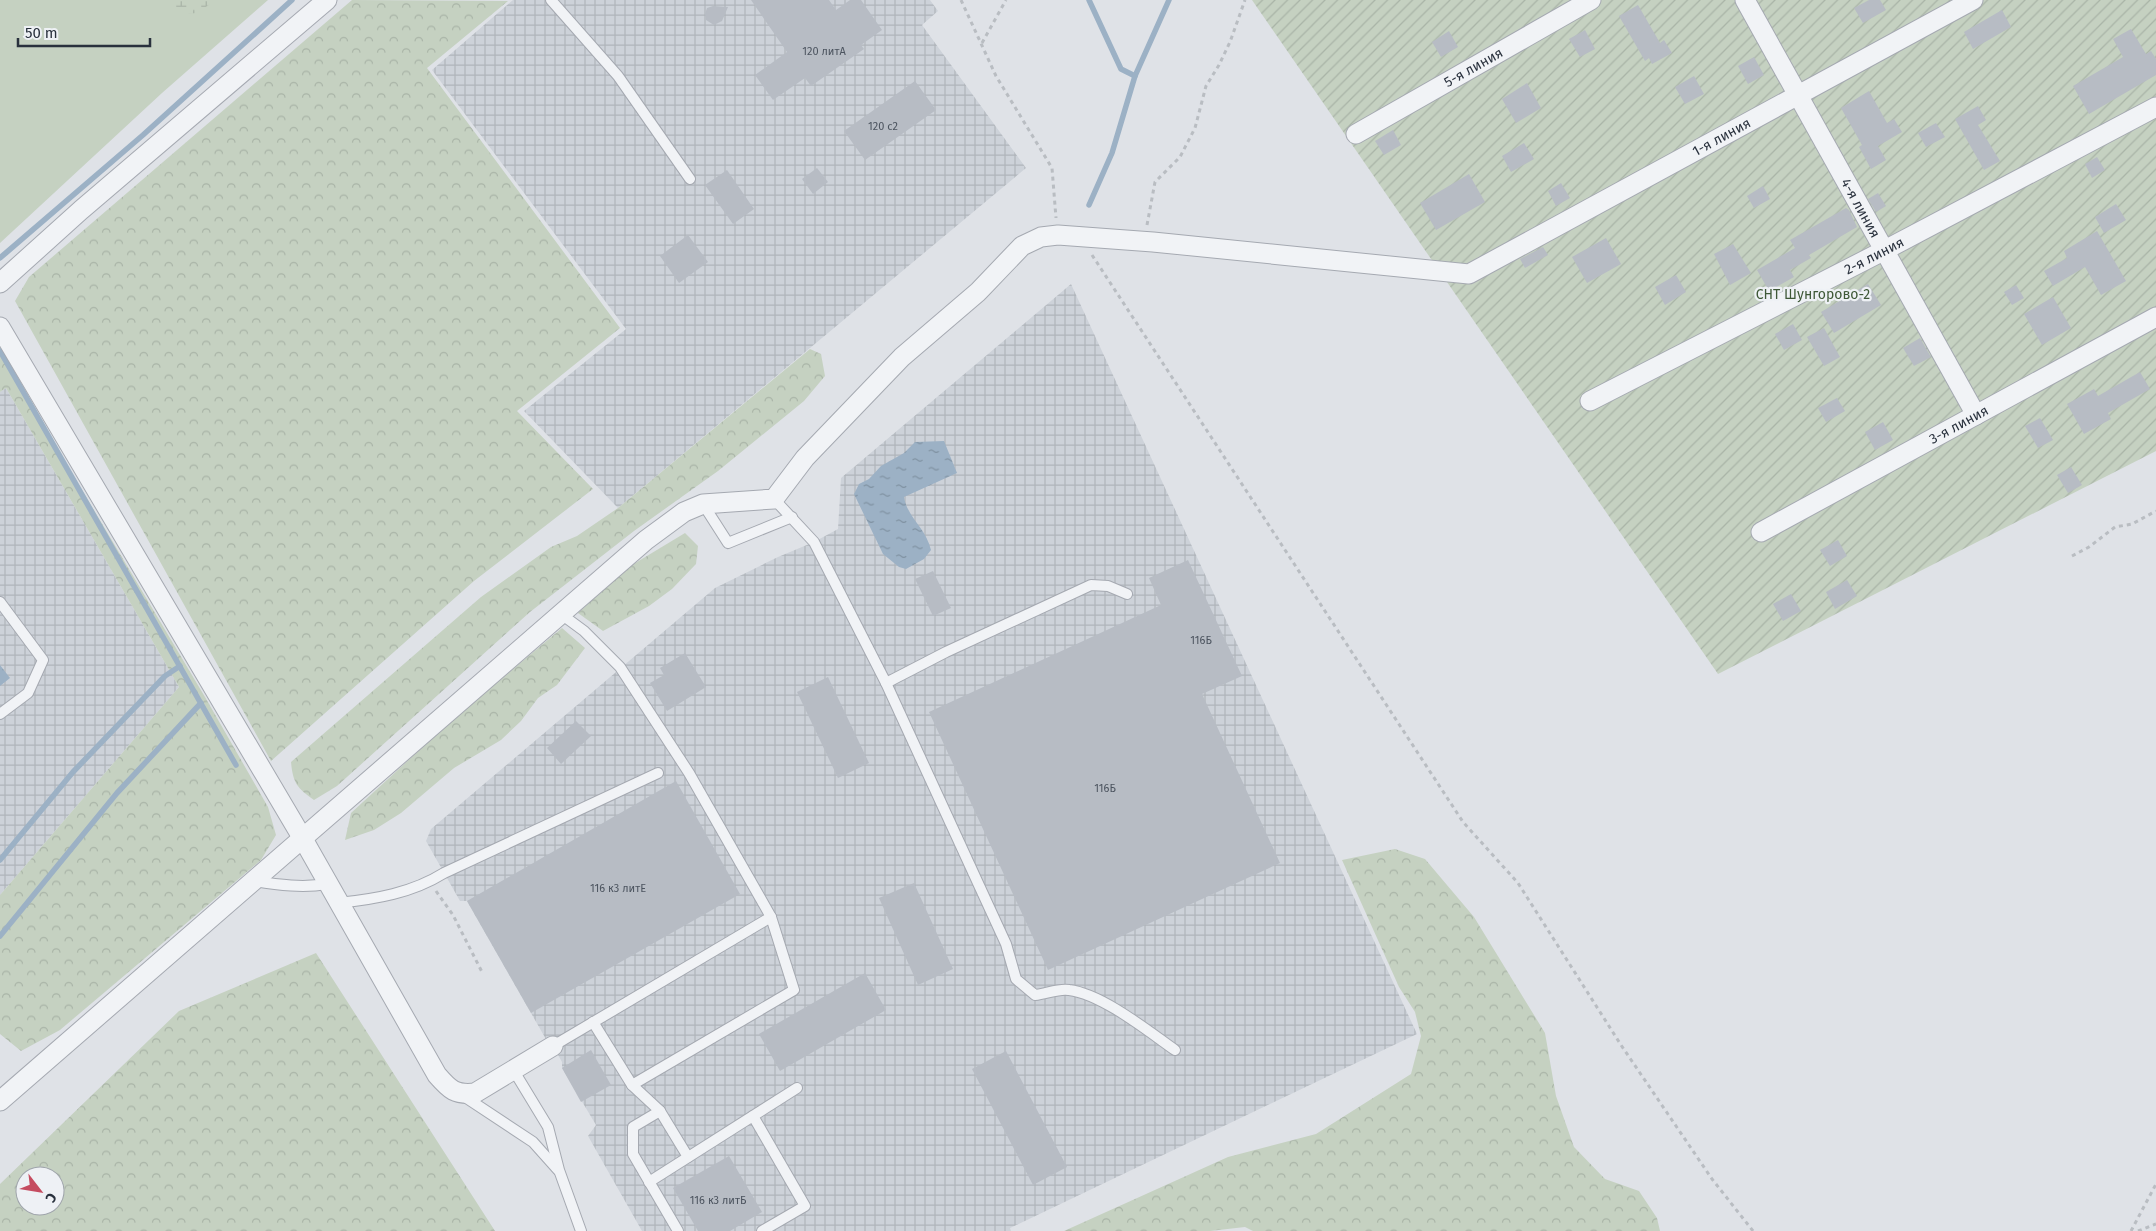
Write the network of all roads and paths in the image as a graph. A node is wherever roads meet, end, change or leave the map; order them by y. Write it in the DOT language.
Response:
graph roads {
  1 [pos="328,0"];
  2 [pos="551,0"];
  3 [pos="961,0"];
  4 [pos="1006,0"];
  5 [pos="1245,0"];
  6 [pos="1591,0"];
  7 [pos="1745,0"];
  8 [pos="1973,0"];
  9 [pos="982,43"];
  10 [pos="1797,96"];
  11 [pos="2156,107"];
  12 [pos="1356,134"];
  13 [pos="690,179"];
  14 [pos="1058,234"];
  15 [pos="1080,236"];
  16 [pos="1146,241"];
  17 [pos="1885,250"];
  18 [pos="0,283"];
  19 [pos="2156,317"];
  20 [pos="0,327"];
  21 [pos="1590,401"];
  22 [pos="1976,415"];
  23 [pos="774,499"];
  24 [pos="703,504"];
  25 [pos="2156,511"];
  26 [pos="792,517"];
  27 [pos="1761,532"];
  28 [pos="2072,556"];
  29 [pos="1128,594"];
  30 [pos="0,602"];
  31 [pos="561,614"];
  32 [pos="886,683"];
  33 [pos="0,714"];
  34 [pos="658,773"];
  35 [pos="303,839"];
  36 [pos="255,881"];
  37 [pos="429,883"];
  38 [pos="327,884"];
  39 [pos="338,904"];
  40 [pos="771,917"];
  41 [pos="483,974"];
  42 [pos="593,1022"];
  43 [pos="553,1046"];
  44 [pos="1175,1050"];
  45 [pos="514,1071"];
  46 [pos="632,1085"];
  47 [pos="797,1088"];
  48 [pos="461,1094"];
  49 [pos="0,1101"];
  50 [pos="660,1111"];
  51 [pos="753,1116"];
  52 [pos="688,1157"];
  53 [pos="559,1170"];
  54 [pos="649,1182"];
  55 [pos="2156,1184"];
  56 [pos="2156,1224"];
  57 [pos="581,1231"];
  58 [pos="678,1231"];
  59 [pos="762,1231"];
  60 [pos="1754,1231"];
  61 [pos="2131,1231"];
  62 [pos="2138,1231"];
  1 -- 18 [label="street"];
  2 -- 13 [label="lane"];
  3 -- 9 [label="path"];
  4 -- 9 [label="path"];
  5 -- 16 [label="path"];
  6 -- 12 [label="street, 5-я линия"];
  7 -- 10 [label="street, 4-я линия"];
  8 -- 10 [label="street, 1-я линия"];
  9 -- 14 [label="path"];
  10 -- 16 [label="street, 1-я линия"];
  10 -- 17 [label="street, 4-я линия"];
  11 -- 17 [label="street, 2-я линия"];
  14 -- 15 [label="street"];
  14 -- 23 [label="street"];
  15 -- 16 [label="street"];
  15 -- 60 [label="path"];
  17 -- 21 [label="street, 2-я линия"];
  17 -- 22 [label="street, 4-я линия"];
  19 -- 22 [label="street, 3-я линия"];
  20 -- 35 [label="street"];
  22 -- 27 [label="street, 3-я линия"];
  23 -- 24 [label="street"];
  23 -- 26 [label="lane"];
  24 -- 26 [label="lane"];
  24 -- 31 [label="street"];
  25 -- 28 [label="path"];
  26 -- 32 [label="lane"];
  29 -- 32 [label="lane"];
  30 -- 33 [label="lane"];
  31 -- 35 [label="street"];
  31 -- 40 [label="lane"];
  32 -- 44 [label="lane"];
  34 -- 37 [label="lane"];
  35 -- 36 [label="street"];
  35 -- 38 [label="street"];
  36 -- 38 [label="lane"];
  36 -- 49 [label="street"];
  37 -- 39 [label="lane"];
  37 -- 41 [label="path"];
  38 -- 39 [label="street"];
  39 -- 48 [label="street"];
  40 -- 42 [label="lane"];
  40 -- 46 [label="lane"];
  42 -- 43 [label="lane"];
  42 -- 46 [label="lane"];
  43 -- 45 [label="street"];
  45 -- 48 [label="street"];
  45 -- 53 [label="lane"];
  46 -- 50 [label="lane"];
  47 -- 51 [label="lane"];
  48 -- 53 [label="lane"];
  50 -- 52 [label="lane"];
  50 -- 54 [label="lane"];
  51 -- 52 [label="lane"];
  51 -- 59 [label="lane"];
  52 -- 54 [label="lane"];
  53 -- 57 [label="lane"];
  54 -- 58 [label="lane"];
  55 -- 61 [label="path"];
  56 -- 62 [label="path"];
}
